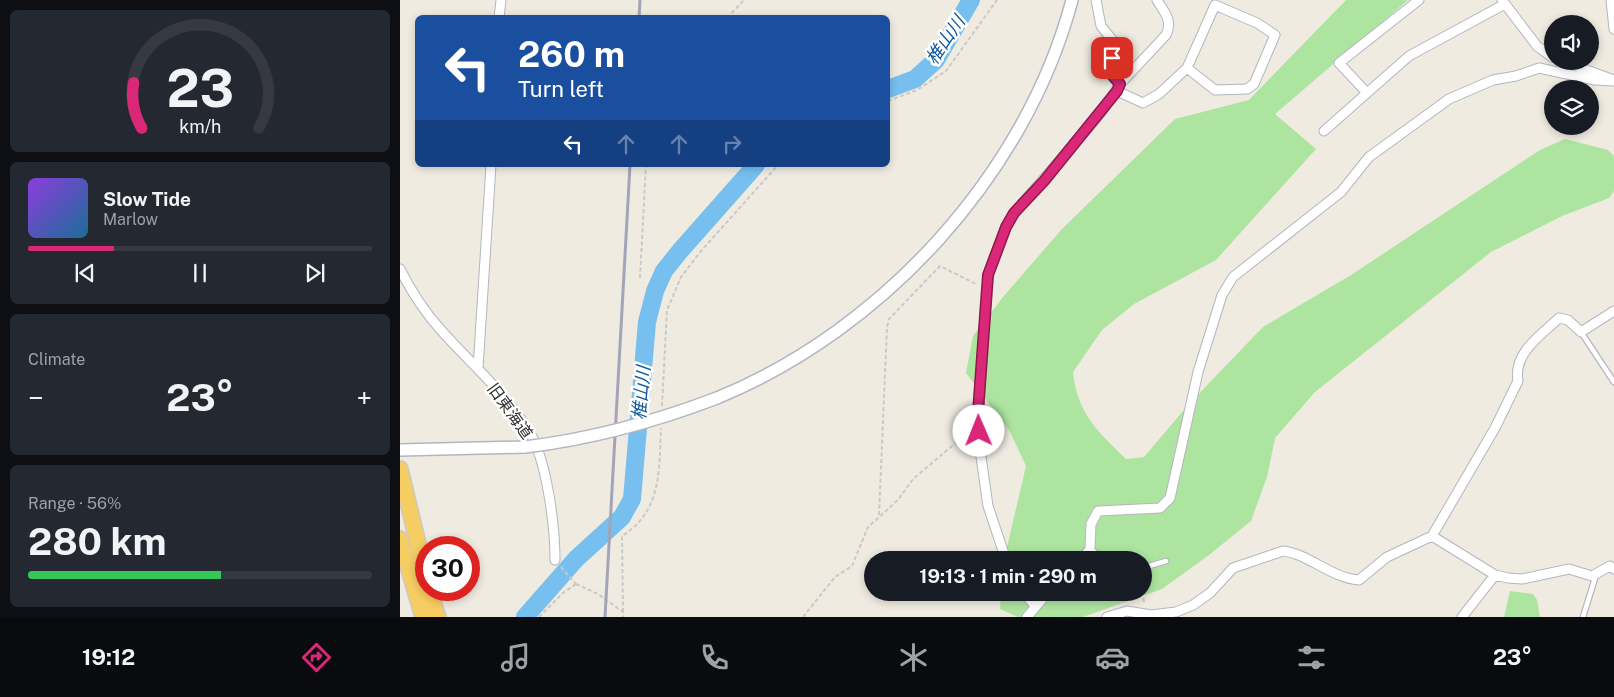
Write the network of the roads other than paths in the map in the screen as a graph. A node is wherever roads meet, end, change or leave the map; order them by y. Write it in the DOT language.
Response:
graph roads {
  1 [pos="500,0"];
  2 [pos="1072,0"];
  3 [pos="1096,0"];
  4 [pos="1157,0"];
  5 [pos="1419,0"];
  6 [pos="1611,0"];
  7 [pos="1503,2"];
  8 [pos="500,15"];
  9 [pos="1614,29"];
  10 [pos="1544,51"];
  11 [pos="1187,68"];
  12 [pos="1587,70"];
  13 [pos="1614,80"];
  14 [pos="1118,87"];
  15 [pos="1367,94"];
  16 [pos="1324,131"];
  17 [pos="491,167"];
  18 [pos="400,268"];
  19 [pos="1614,311"];
  20 [pos="1581,332"];
  21 [pos="478,369"];
  22 [pos="1614,382"];
  23 [pos="400,450"];
  24 [pos="400,468"];
  25 [pos="416,536"];
  26 [pos="1432,536"];
  27 [pos="400,539"];
  28 [pos="1090,549"];
  29 [pos="1003,551"];
  30 [pos="1093,551"];
  31 [pos="555,560"];
  32 [pos="1166,561"];
  33 [pos="1152,565"];
  34 [pos="1614,569"];
  35 [pos="1597,574"];
  36 [pos="1496,575"];
  37 [pos="433,601"];
  38 [pos="1031,601"];
  39 [pos="1040,601"];
  40 [pos="1035,606"];
  41 [pos="423,617"];
  42 [pos="438,617"];
  43 [pos="1027,617"];
  44 [pos="1108,617"];
  45 [pos="1462,617"];
  46 [pos="1583,617"];
  1 -- 8 [label="street"];
  2 -- 23 [label="street, bridge"];
  3 -- 14 [label="street"];
  4 -- 14 [label="street"];
  5 -- 15 [label="street"];
  6 -- 9 [label="street"];
  7 -- 10 [label="street"];
  7 -- 15 [label="street"];
  11 -- 11 [label="street"];
  11 -- 14 [label="street"];
  12 -- 13 [label="street"];
  13 -- 28 [label="street"];
  14 -- 29 [label="street"];
  15 -- 16 [label="street"];
  17 -- 21 [label="street"];
  18 -- 21 [label="street, 旧東海道"];
  19 -- 20 [label="street"];
  20 -- 22 [label="lane"];
  20 -- 26 [label="street"];
  21 -- 31 [label="street, 旧東海道"];
  24 -- 25 [label="highway"];
  26 -- 36 [label="street"];
  26 -- 44 [label="street"];
  27 -- 41 [label="highway"];
  28 -- 30 [label="lane"];
  32 -- 33 [label="lane"];
  34 -- 35 [label="street"];
  35 -- 36 [label="street"];
  35 -- 46 [label="lane"];
  36 -- 45 [label="street"];
  37 -- 42 [label="highway"];
  38 -- 40 [label="street"];
  39 -- 40 [label="street"];
  40 -- 43 [label="street"];
}
